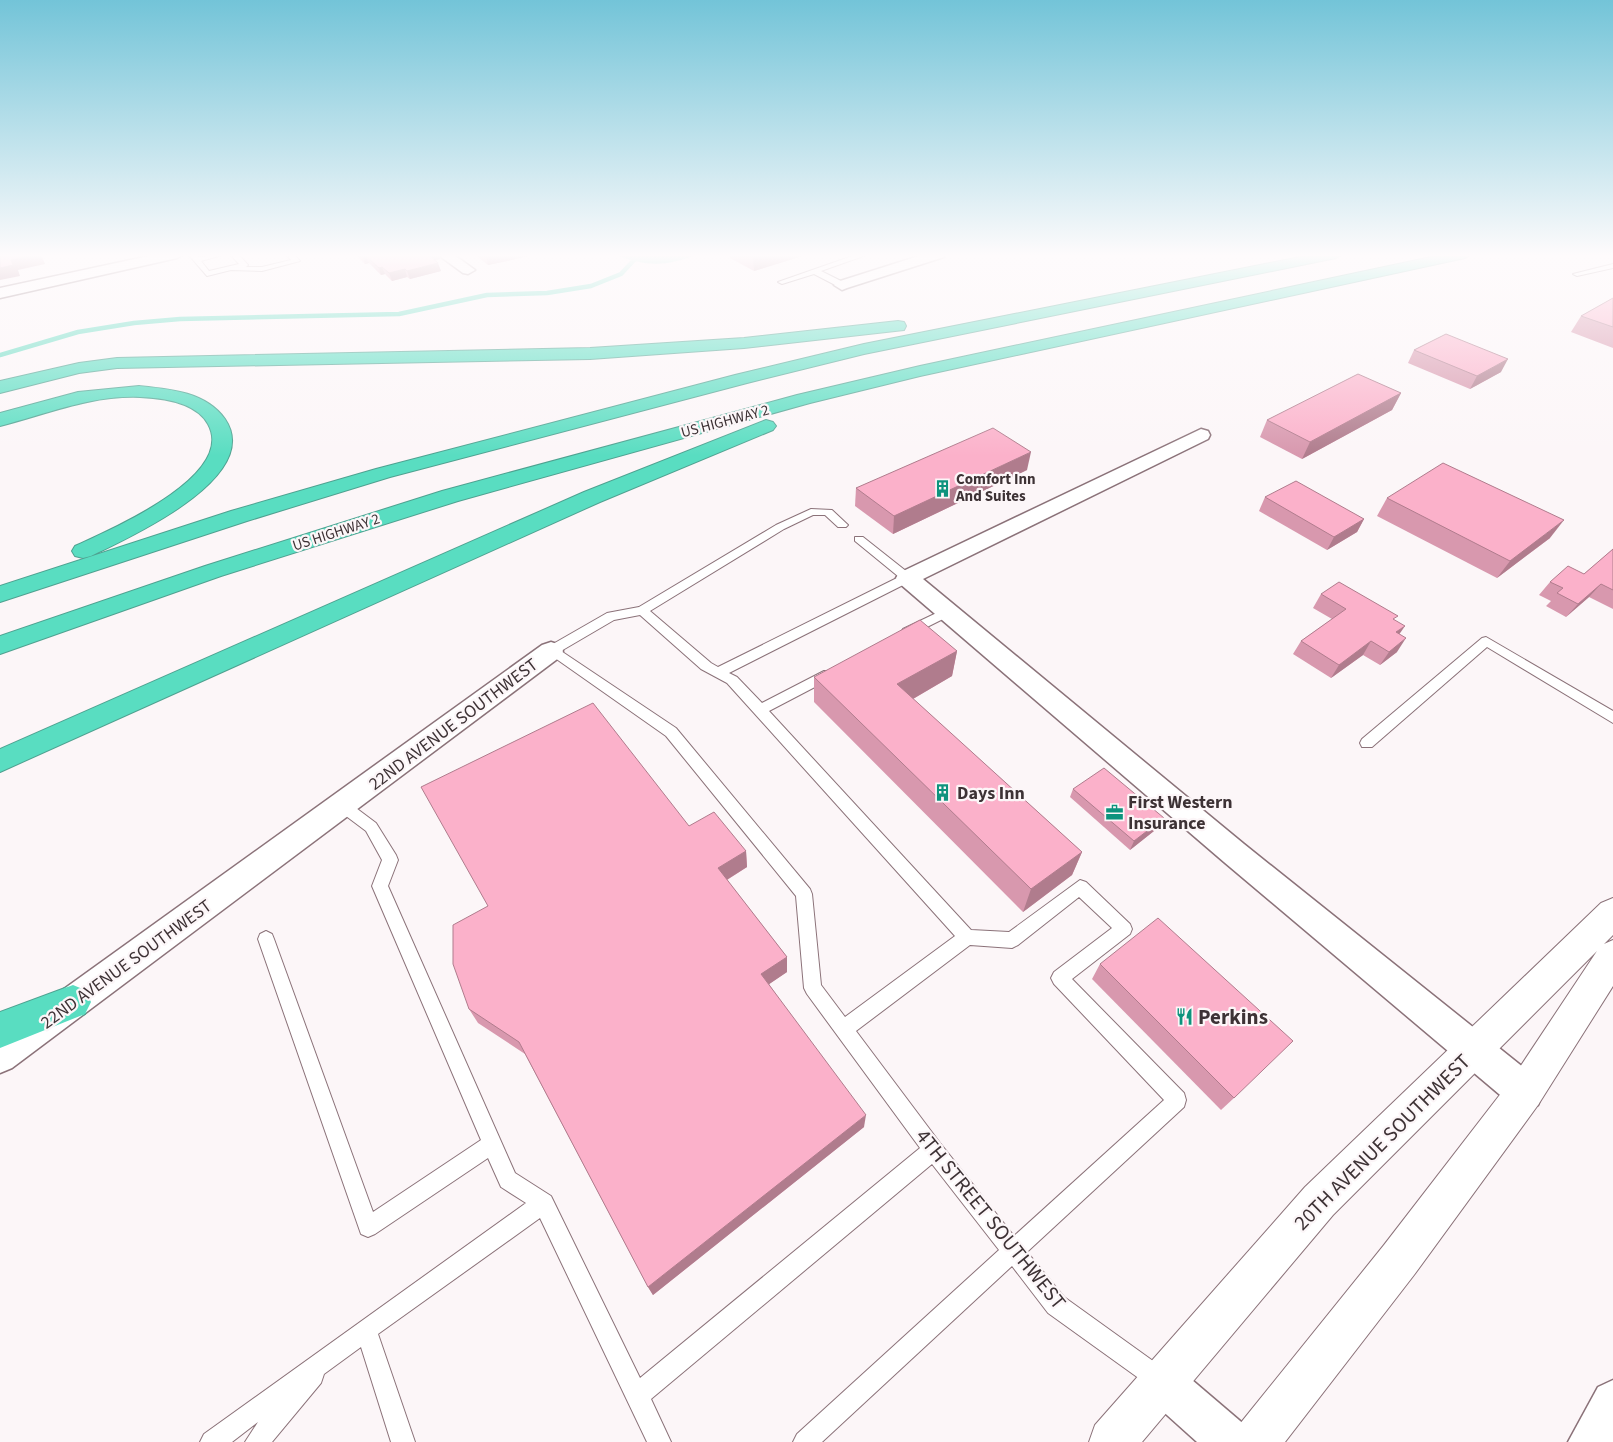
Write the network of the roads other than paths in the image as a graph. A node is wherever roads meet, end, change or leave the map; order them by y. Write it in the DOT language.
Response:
graph roads {
  1 [pos="931,321"];
  2 [pos="1001,321"];
  3 [pos="1151,321"];
  4 [pos="970,360"];
  5 [pos="0,387"];
  6 [pos="0,420"];
  7 [pos="1201,435"];
  8 [pos="842,525"];
  9 [pos="859,539"];
  10 [pos="907,578"];
  11 [pos="0,584"];
  12 [pos="0,594"];
  13 [pos="642,610"];
  14 [pos="947,612"];
  15 [pos="896,638"];
  16 [pos="0,644"];
  17 [pos="551,651"];
  18 [pos="845,665"];
  19 [pos="719,672"];
  20 [pos="760,710"];
  21 [pos="1613,718"];
  22 [pos="1367,743"];
  23 [pos="0,761"];
  24 [pos="343,806"];
  25 [pos="1613,913"];
  26 [pos="967,937"];
  27 [pos="266,939"];
  28 [pos="1613,956"];
  29 [pos="73,1002"];
  30 [pos="844,1029"];
  31 [pos="0,1030"];
  32 [pos="1473,1050"];
  33 [pos="0,1056"];
  34 [pos="1525,1092"];
  35 [pos="492,1144"];
  36 [pos="933,1150"];
  37 [pos="544,1203"];
  38 [pos="1013,1250"];
  39 [pos="366,1330"];
  40 [pos="326,1359"];
  41 [pos="1164,1383"];
  42 [pos="637,1396"];
  43 [pos="1613,1402"];
  44 [pos="212,1442"];
  45 [pos="257,1442"];
  46 [pos="403,1442"];
  47 [pos="659,1442"];
  48 [pos="806,1442"];
  49 [pos="1112,1442"];
  50 [pos="1230,1442"];
  51 [pos="1256,1442"];
  52 [pos="1590,1442"];
  1 -- 5 [label="highway"];
  2 -- 12 [label="highway"];
  3 -- 4 [label="highway, US HIGHWAY 2"];
  4 -- 16 [label="highway, US HIGHWAY 2"];
  4 -- 23 [label="highway"];
  6 -- 11 [label="highway"];
  7 -- 10 [label="street"];
  8 -- 13 [label="lane"];
  9 -- 10 [label="lane"];
  10 -- 14 [label="street"];
  10 -- 19 [label="lane"];
  13 -- 17 [label="lane"];
  13 -- 19 [label="lane"];
  14 -- 15 [label="lane"];
  14 -- 32 [label="street"];
  17 -- 24 [label="street, 22ND AVENUE SOUTHWEST"];
  17 -- 30 [label="lane, 22ND AVENUE SOUTHWEST"];
  18 -- 20 [label="lane"];
  19 -- 20 [label="lane"];
  20 -- 26 [label="lane"];
  21 -- 22 [label="lane"];
  24 -- 29 [label="street, 22ND AVENUE SOUTHWEST"];
  24 -- 35 [label="lane"];
  25 -- 32 [label="street, 20TH AVENUE SOUTHWEST"];
  26 -- 30 [label="lane"];
  26 -- 38 [label="lane"];
  27 -- 35 [label="lane"];
  28 -- 34 [label="street"];
  29 -- 31 [label="highway"];
  29 -- 33 [label="street, 22ND AVENUE SOUTHWEST"];
  30 -- 36 [label="lane, 4TH STREET SOUTHWEST"];
  32 -- 34 [label="street"];
  32 -- 41 [label="street, 20TH AVENUE SOUTHWEST"];
  34 -- 51 [label="street"];
  35 -- 37 [label="lane"];
  36 -- 38 [label="lane, 4TH STREET SOUTHWEST"];
  36 -- 42 [label="lane"];
  37 -- 39 [label="lane"];
  37 -- 42 [label="lane"];
  38 -- 41 [label="lane, 4TH STREET SOUTHWEST"];
  38 -- 48 [label="lane"];
  39 -- 40 [label="lane"];
  39 -- 46 [label="lane"];
  40 -- 44 [label="lane"];
  40 -- 45 [label="lane"];
  41 -- 49 [label="street, 20TH AVENUE SOUTHWEST"];
  41 -- 50 [label="street"];
  42 -- 47 [label="lane"];
  43 -- 52 [label="street"];
}
